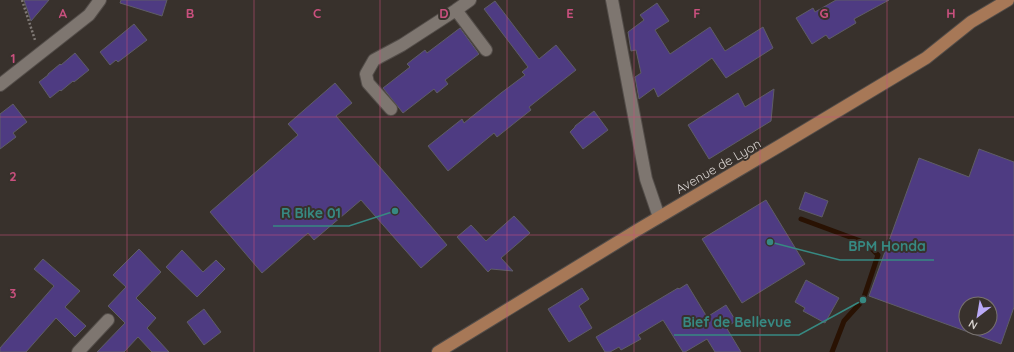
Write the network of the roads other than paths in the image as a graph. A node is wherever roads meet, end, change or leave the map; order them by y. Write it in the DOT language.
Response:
graph roads {
  1 [pos="100,0"];
  2 [pos="470,0"];
  3 [pos="612,0"];
  4 [pos="1008,0"];
  5 [pos="456,10"];
  6 [pos="486,50"];
  7 [pos="0,85"];
  8 [pos="391,109"];
  9 [pos="659,217"];
  10 [pos="108,320"];
  11 [pos="78,352"];
  12 [pos="438,352"];
  1 -- 7 [label="street"];
  2 -- 5 [label="street"];
  3 -- 9 [label="street"];
  4 -- 9 [label="main road, Avenue de Lyon"];
  5 -- 6 [label="street"];
  5 -- 8 [label="street"];
  9 -- 12 [label="main road, Avenue de Lyon"];
  10 -- 11 [label="street"];
}
